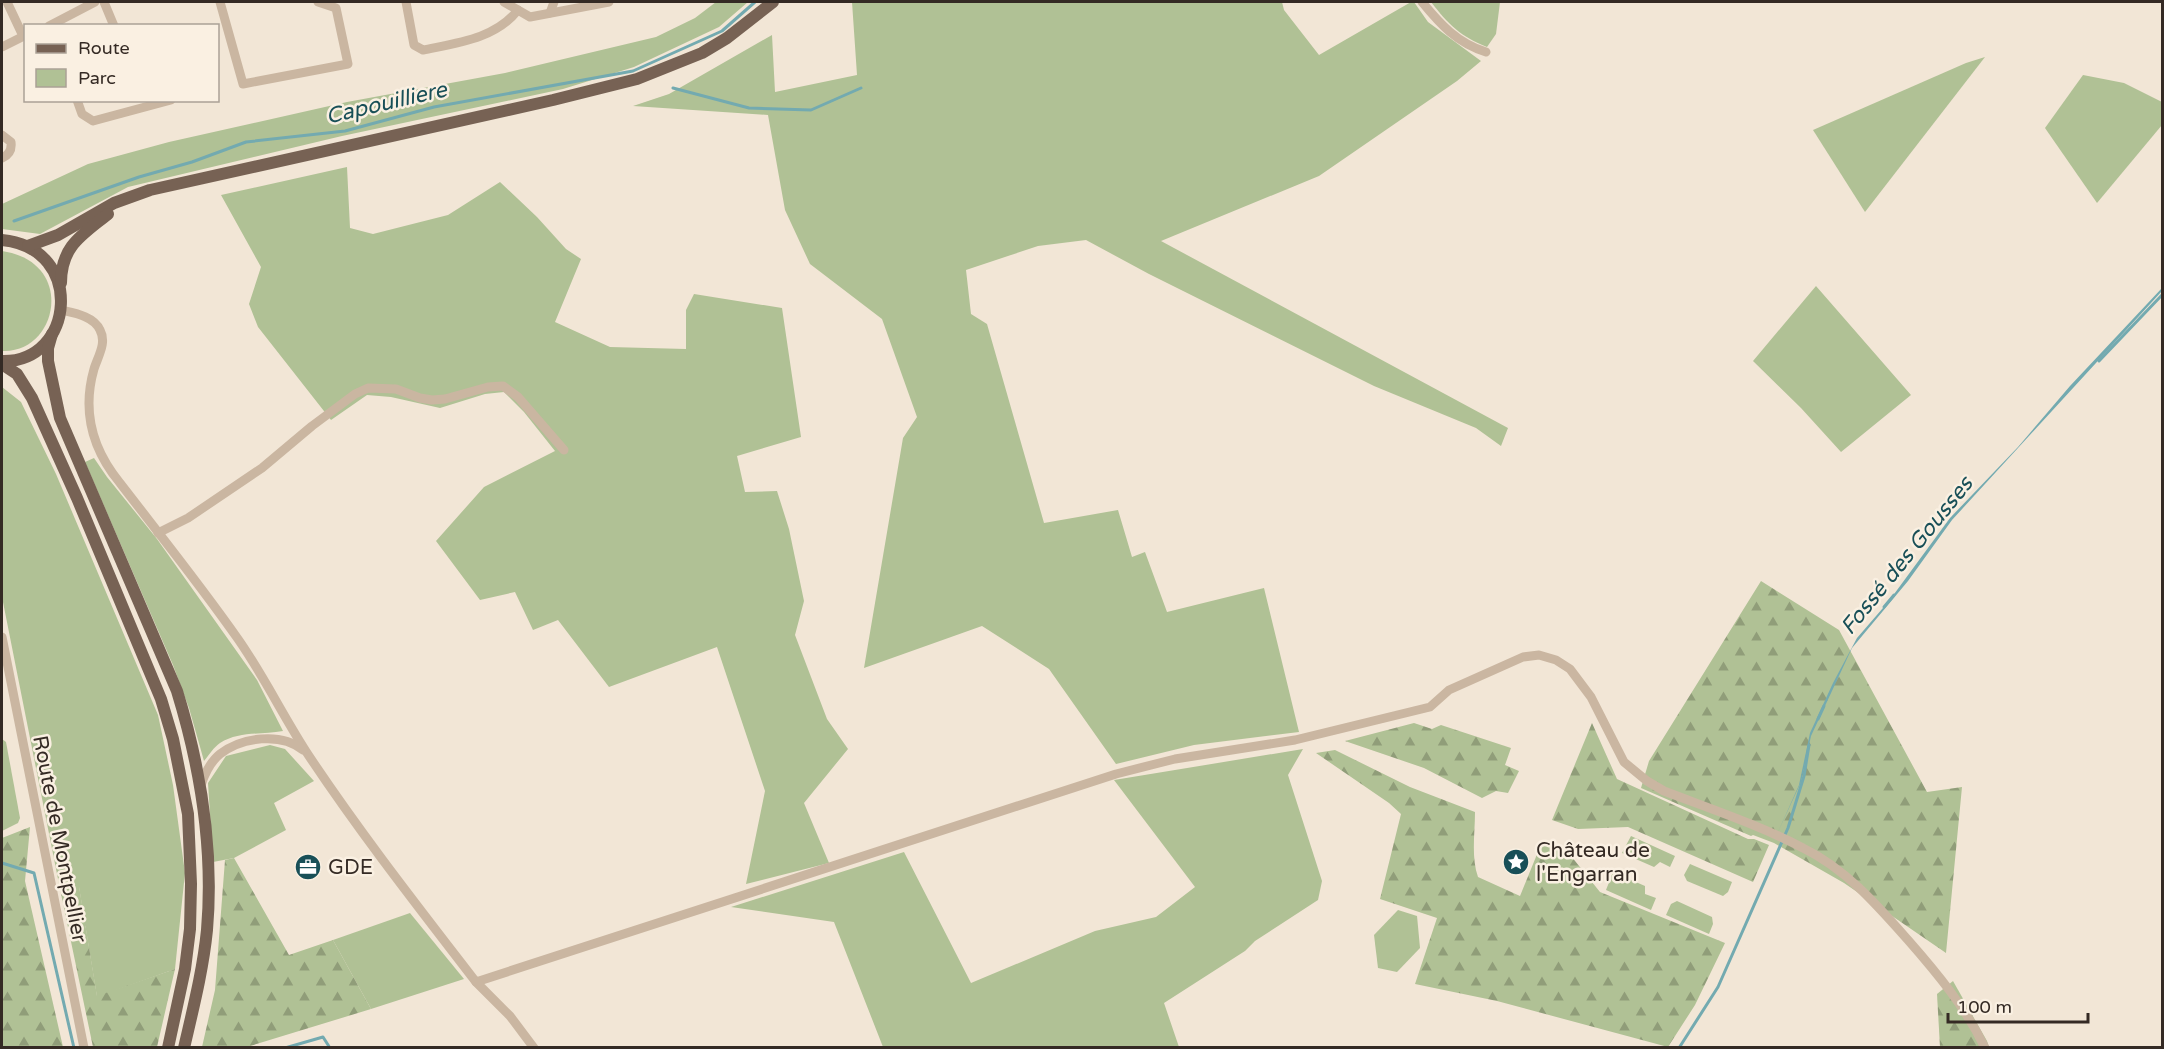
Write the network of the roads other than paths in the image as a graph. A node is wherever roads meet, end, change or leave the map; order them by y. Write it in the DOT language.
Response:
graph roads {
  1 [pos="7,2"];
  2 [pos="95,2"];
  3 [pos="104,2"];
  4 [pos="220,2"];
  5 [pos="318,2"];
  6 [pos="406,2"];
  7 [pos="504,2"];
  8 [pos="554,2"];
  9 [pos="609,2"];
  10 [pos="773,2"];
  11 [pos="1422,2"];
  12 [pos="518,10"];
  13 [pos="550,13"];
  14 [pos="53,24"];
  15 [pos="113,24"];
  16 [pos="24,34"];
  17 [pos="24,36"];
  18 [pos="2,47"];
  19 [pos="1485,52"];
  20 [pos="78,102"];
  21 [pos="164,102"];
  22 [pos="2,135"];
  23 [pos="2,158"];
  24 [pos="134,196"];
  25 [pos="2,240"];
  26 [pos="28,246"];
  27 [pos="61,290"];
  28 [pos="61,310"];
  29 [pos="52,334"];
  30 [pos="2,363"];
  31 [pos="564,450"];
  32 [pos="158,533"];
  33 [pos="2,637"];
  34 [pos="290,724"];
  35 [pos="289,741"];
  36 [pos="309,755"];
  37 [pos="201,785"];
  38 [pos="476,982"];
  39 [pos="84,1047"];
  40 [pos="168,1047"];
  41 [pos="184,1047"];
  42 [pos="534,1047"];
  43 [pos="1985,1047"];
  1 -- 16 [label="street"];
  2 -- 14 [label="street"];
  3 -- 15 [label="street"];
  4 -- 5 [label="street"];
  6 -- 12 [label="street"];
  7 -- 12 [label="street"];
  8 -- 13 [label="street"];
  9 -- 13 [label="street"];
  10 -- 24 [label="main road"];
  11 -- 19 [label="street"];
  12 -- 13 [label="street"];
  17 -- 18 [label="street"];
  20 -- 21 [label="street"];
  22 -- 23 [label="street"];
  24 -- 26 [label="main road"];
  24 -- 27 [label="main road"];
  25 -- 26 [label="main road"];
  26 -- 27 [label="main road"];
  27 -- 28 [label="main road"];
  28 -- 29 [label="main road"];
  28 -- 32 [label="street"];
  29 -- 30 [label="main road"];
  29 -- 37 [label="main road"];
  30 -- 40 [label="main road"];
  31 -- 32 [label="street"];
  32 -- 34 [label="street"];
  33 -- 39 [label="street, Route de Montpellier"];
  34 -- 35 [label="street"];
  34 -- 36 [label="street"];
  35 -- 36 [label="street"];
  35 -- 37 [label="street"];
  36 -- 38 [label="street"];
  37 -- 41 [label="main road"];
  38 -- 42 [label="street"];
  38 -- 43 [label="street"];
}
